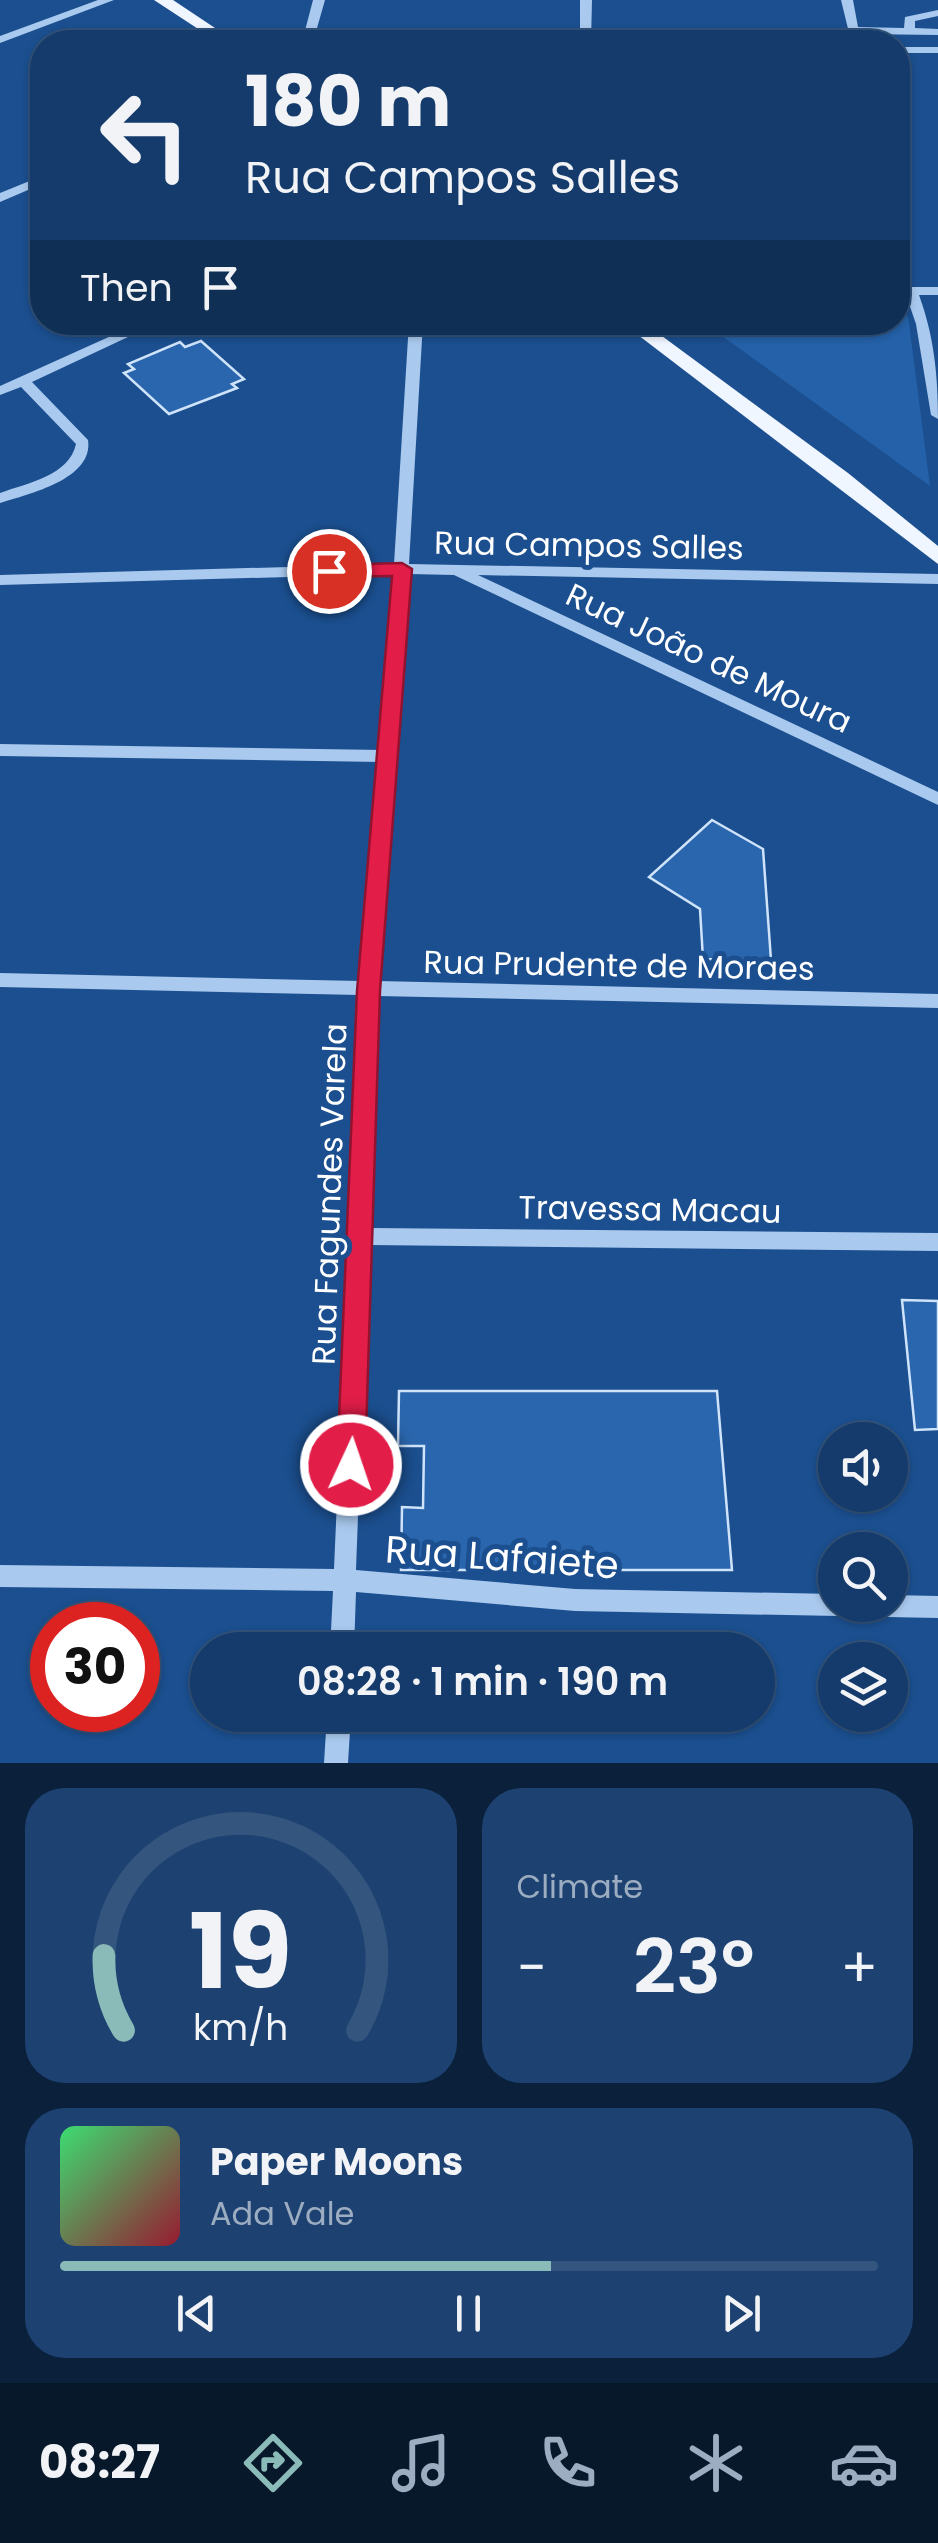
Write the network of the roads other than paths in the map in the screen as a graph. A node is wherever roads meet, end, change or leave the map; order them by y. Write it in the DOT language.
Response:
graph roads {
  1 [pos="108,0"];
  2 [pos="162,0"];
  3 [pos="319,0"];
  4 [pos="586,0"];
  5 [pos="848,0"];
  6 [pos="938,13"];
  7 [pos="315,23"];
  8 [pos="209,30"];
  9 [pos="312,30"];
  10 [pos="318,30"];
  11 [pos="586,30"];
  12 [pos="854,30"];
  13 [pos="910,30"];
  14 [pos="910,32"];
  15 [pos="938,32"];
  16 [pos="0,40"];
  17 [pos="910,50"];
  18 [pos="938,50"];
  19 [pos="30,185"];
  20 [pos="0,198"];
  21 [pos="910,291"];
  22 [pos="938,291"];
  23 [pos="910,301"];
  24 [pos="125,335"];
  25 [pos="415,335"];
  26 [pos="648,335"];
  27 [pos="23,381"];
  28 [pos="0,391"];
  29 [pos="938,415"];
  30 [pos="0,498"];
  31 [pos="938,557"];
  32 [pos="402,569"];
  33 [pos="454,570"];
  34 [pos="938,579"];
  35 [pos="0,580"];
  36 [pos="0,750"];
  37 [pos="390,756"];
  38 [pos="938,800"];
  39 [pos="0,980"];
  40 [pos="368,991"];
  41 [pos="938,1001"];
  42 [pos="362,1236"];
  43 [pos="938,1242"];
  44 [pos="0,1576"];
  45 [pos="345,1580"];
  46 [pos="938,1608"];
  47 [pos="343,1632"];
  48 [pos="337,1732"];
  49 [pos="336,1763"];
  1 -- 16 [label="street"];
  2 -- 8 [label="main road"];
  3 -- 7 [label="street"];
  4 -- 11 [label="street"];
  5 -- 12 [label="street"];
  6 -- 13 [label="street"];
  7 -- 9 [label="street"];
  7 -- 10 [label="street"];
  14 -- 15 [label="street"];
  17 -- 18 [label="street"];
  19 -- 20 [label="street"];
  21 -- 22 [label="street"];
  23 -- 29 [label="street"];
  24 -- 27 [label="street"];
  25 -- 32 [label="street, Rua Fagundes Varela"];
  26 -- 31 [label="main road"];
  27 -- 28 [label="street"];
  27 -- 30 [label="street"];
  32 -- 33 [label="street, Rua Campos Salles"];
  32 -- 35 [label="street, Rua Campos Salles"];
  32 -- 37 [label="street, Rua Fagundes Varela"];
  33 -- 34 [label="street, Rua Campos Salles"];
  33 -- 38 [label="street, Rua João de Moura"];
  36 -- 37 [label="street"];
  37 -- 40 [label="street, Rua Fagundes Varela"];
  39 -- 40 [label="street, Rua Prudente de Moraes"];
  40 -- 41 [label="street, Rua Prudente de Moraes"];
  40 -- 42 [label="street, Rua Fagundes Varela"];
  42 -- 43 [label="street, Travessa Macau"];
  42 -- 45 [label="street, Rua Fagundes Varela"];
  44 -- 45 [label="street, Rua Lafaiete"];
  45 -- 46 [label="street, Rua Lafaiete"];
  45 -- 47 [label="street, Rua Fagundes Varela"];
  48 -- 49 [label="street"];
}
